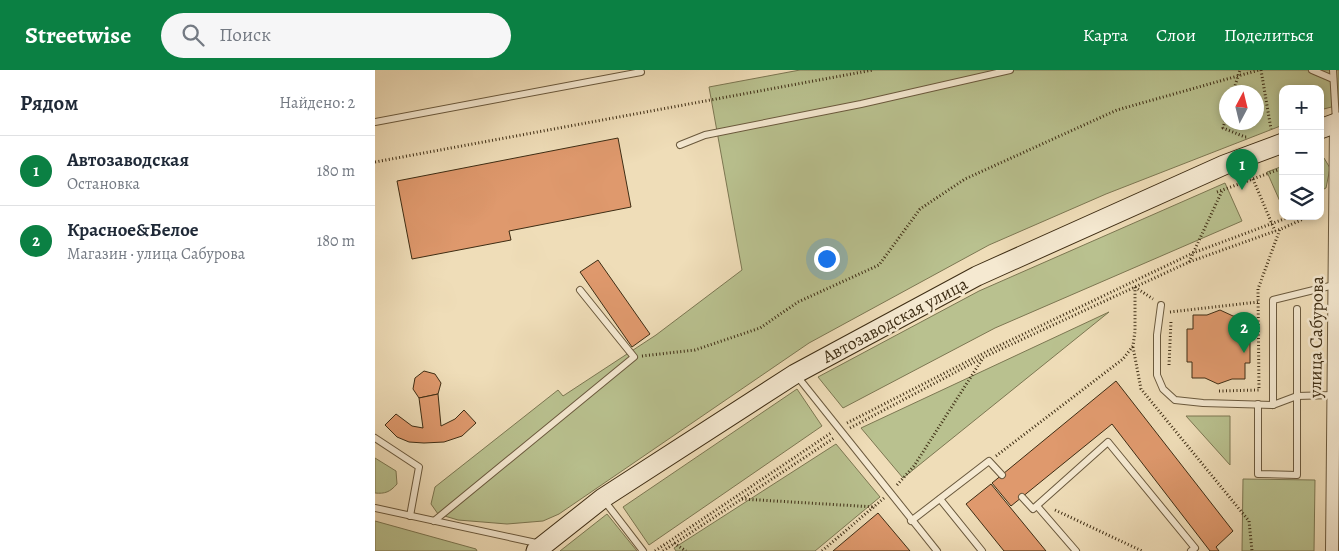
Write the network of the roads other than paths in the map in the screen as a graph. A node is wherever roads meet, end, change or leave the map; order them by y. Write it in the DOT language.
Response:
graph roads {
  1 [pos="640,70"];
  2 [pos="1010,70"];
  3 [pos="1312,70"];
  4 [pos="1333,70"];
  5 [pos="1333,79"];
  6 [pos="375,122"];
  7 [pos="1332,124"];
  8 [pos="1279,144"];
  9 [pos="681,145"];
  10 [pos="1337,237"];
  11 [pos="580,290"];
  12 [pos="1336,291"];
  13 [pos="1161,305"];
  14 [pos="1297,309"];
  15 [pos="1336,352"];
  16 [pos="795,374"];
  17 [pos="1333,395"];
  18 [pos="1297,396"];
  19 [pos="1258,404"];
  20 [pos="1273,405"];
  21 [pos="1336,426"];
  22 [pos="375,438"];
  23 [pos="1002,475"];
  24 [pos="1022,497"];
  25 [pos="603,498"];
  26 [pos="940,499"];
  27 [pos="1039,505"];
  28 [pos="375,508"];
  29 [pos="410,516"];
  30 [pos="911,520"];
  31 [pos="433,521"];
  32 [pos="540,548"];
  33 [pos="643,551"];
  34 [pos="937,551"];
  35 [pos="982,551"];
  36 [pos="1075,551"];
  37 [pos="1191,551"];
  38 [pos="1332,551"];
  1 -- 6 [label="lane"];
  2 -- 9 [label="lane"];
  3 -- 5 [label="lane"];
  4 -- 5 [label="lane"];
  5 -- 7 [label="lane"];
  7 -- 10 [label="street, улица Сабурова"];
  8 -- 16 [label="main road, Автозаводская улица"];
  10 -- 12 [label="street, улица Сабурова"];
  11 -- 31 [label="lane"];
  12 -- 15 [label="street, улица Сабурова"];
  12 -- 20 [label="lane"];
  13 -- 19 [label="lane"];
  14 -- 18 [label="lane"];
  15 -- 17 [label="street, улица Сабурова"];
  16 -- 25 [label="main road, Автозаводская улица"];
  16 -- 30 [label="lane"];
  17 -- 18 [label="lane"];
  17 -- 21 [label="street, улица Сабурова"];
  18 -- 19 [label="lane"];
  18 -- 20 [label="lane"];
  19 -- 20 [label="lane"];
  21 -- 38 [label="street, улица Сабурова"];
  22 -- 29 [label="lane"];
  23 -- 26 [label="lane"];
  24 -- 27 [label="lane"];
  25 -- 32 [label="main road, Автозаводская улица"];
  25 -- 33 [label="lane"];
  26 -- 30 [label="lane"];
  26 -- 35 [label="lane"];
  27 -- 36 [label="lane"];
  27 -- 37 [label="lane"];
  28 -- 29 [label="lane"];
  29 -- 31 [label="lane"];
  30 -- 34 [label="lane"];
  31 -- 32 [label="lane"];
}
